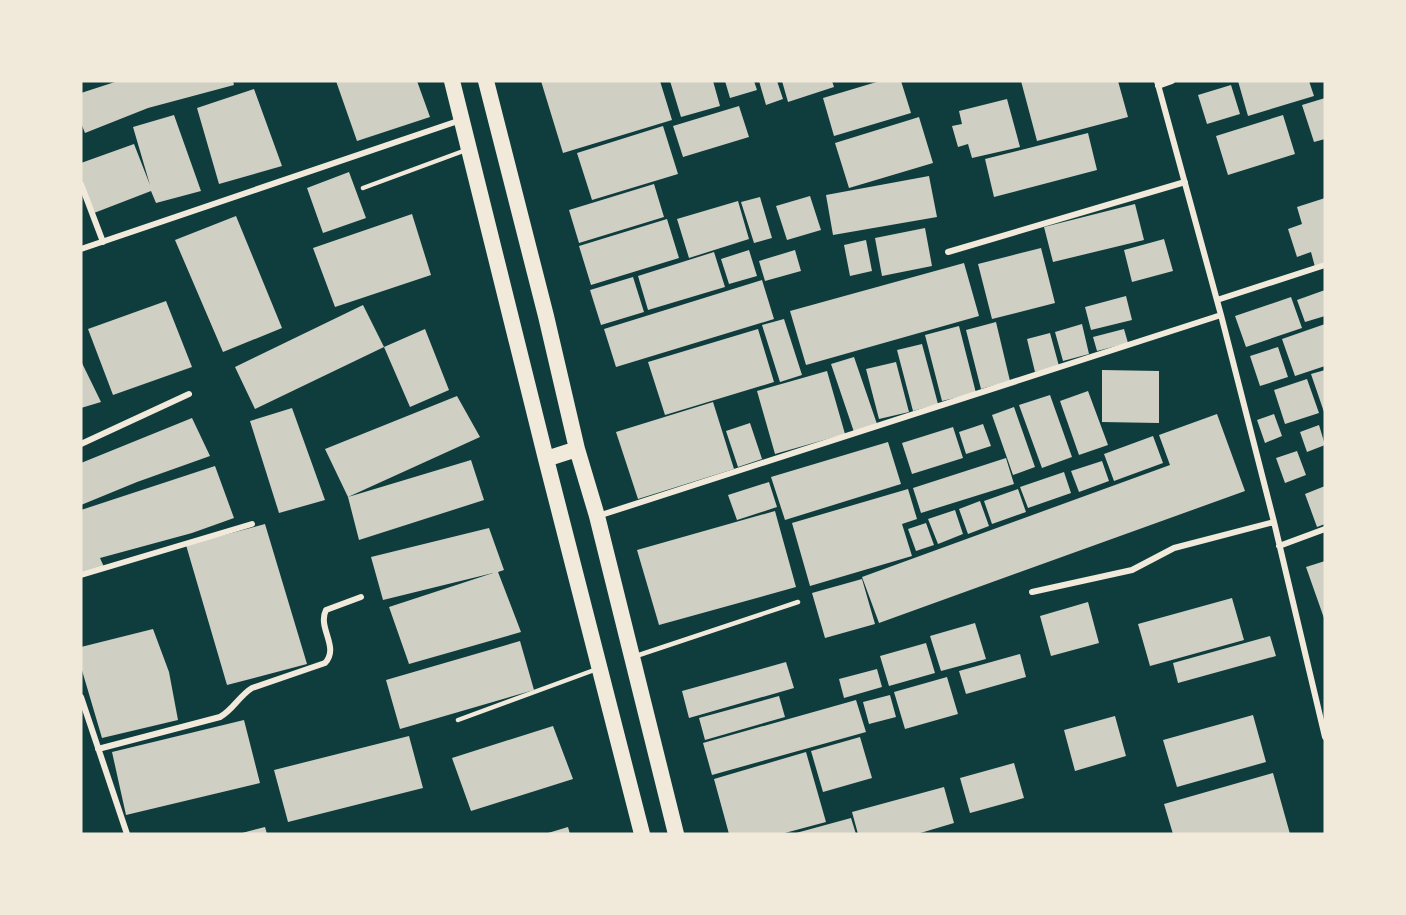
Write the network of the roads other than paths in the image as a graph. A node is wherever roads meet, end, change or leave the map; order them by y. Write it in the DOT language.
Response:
graph roads {
  1 [pos="452,81"];
  2 [pos="486,81"];
  3 [pos="1172,81"];
  4 [pos="1158,83"];
  5 [pos="462,119"];
  6 [pos="469,149"];
  7 [pos="1185,182"];
  8 [pos="81,184"];
  9 [pos="363,188"];
  10 [pos="103,242"];
  11 [pos="81,249"];
  12 [pos="948,252"];
  13 [pos="1325,265"];
  14 [pos="1217,300"];
  15 [pos="1221,315"];
  16 [pos="189,394"];
  17 [pos="81,444"];
  18 [pos="577,449"];
  19 [pos="546,459"];
  20 [pos="597,516"];
  21 [pos="1274,522"];
  22 [pos="252,524"];
  23 [pos="1325,529"];
  24 [pos="1280,546"];
  25 [pos="81,574"];
  26 [pos="1032,592"];
  27 [pos="362,597"];
  28 [pos="798,602"];
  29 [pos="632,658"];
  30 [pos="599,669"];
  31 [pos="81,697"];
  32 [pos="458,720"];
  33 [pos="1325,737"];
  34 [pos="98,749"];
  35 [pos="127,834"];
  36 [pos="642,834"];
  37 [pos="676,834"];
  1 -- 5 [label="highway"];
  2 -- 18 [label="highway"];
  3 -- 4 [label="street"];
  4 -- 7 [label="street"];
  5 -- 6 [label="highway"];
  5 -- 10 [label="street"];
  6 -- 9 [label="lane"];
  6 -- 19 [label="highway"];
  7 -- 12 [label="street"];
  7 -- 14 [label="street"];
  8 -- 10 [label="street"];
  10 -- 11 [label="street"];
  13 -- 14 [label="street"];
  14 -- 15 [label="street"];
  15 -- 20 [label="street"];
  15 -- 21 [label="street"];
  16 -- 17 [label="street"];
  18 -- 19 [label="highway"];
  18 -- 20 [label="highway"];
  19 -- 30 [label="highway"];
  20 -- 29 [label="highway"];
  21 -- 24 [label="street"];
  21 -- 26 [label="street"];
  22 -- 25 [label="street"];
  23 -- 24 [label="street"];
  24 -- 33 [label="street"];
  27 -- 34 [label="street"];
  28 -- 29 [label="lane"];
  29 -- 37 [label="highway"];
  30 -- 32 [label="lane"];
  30 -- 36 [label="highway"];
  31 -- 34 [label="street"];
  34 -- 35 [label="street"];
}
